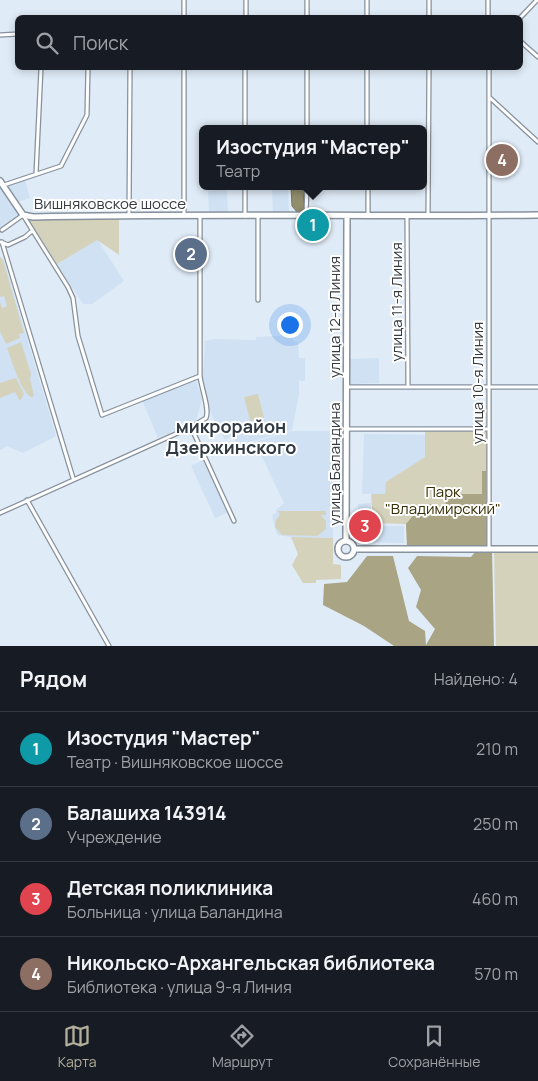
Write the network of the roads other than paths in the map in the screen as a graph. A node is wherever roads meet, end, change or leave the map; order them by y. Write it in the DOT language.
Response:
graph roads {
  1 [pos="184,0"];
  2 [pos="246,0"];
  3 [pos="307,0"];
  4 [pos="367,0"];
  5 [pos="429,0"];
  6 [pos="488,0"];
  7 [pos="537,0"];
  8 [pos="184,15"];
  9 [pos="246,15"];
  10 [pos="307,15"];
  11 [pos="367,15"];
  12 [pos="429,15"];
  13 [pos="488,15"];
  14 [pos="523,15"];
  15 [pos="15,34"];
  16 [pos="0,35"];
  17 [pos="523,44"];
  18 [pos="538,57"];
  19 [pos="40,70"];
  20 [pos="88,70"];
  21 [pos="130,70"];
  22 [pos="184,70"];
  23 [pos="245,70"];
  24 [pos="307,70"];
  25 [pos="367,70"];
  26 [pos="429,70"];
  27 [pos="489,70"];
  28 [pos="489,97"];
  29 [pos="245,125"];
  30 [pos="307,125"];
  31 [pos="367,125"];
  32 [pos="538,142"];
  33 [pos="36,174"];
  34 [pos="2,183"];
  35 [pos="245,190"];
  36 [pos="306,190"];
  37 [pos="368,190"];
  38 [pos="129,214"];
  39 [pos="23,215"];
  40 [pos="538,215"];
  41 [pos="184,216"];
  42 [pos="200,216"];
  43 [pos="245,216"];
  44 [pos="258,216"];
  45 [pos="347,216"];
  46 [pos="368,216"];
  47 [pos="407,216"];
  48 [pos="428,216"];
  49 [pos="489,216"];
  50 [pos="306,217"];
  51 [pos="2,230"];
  52 [pos="32,231"];
  53 [pos="1,242"];
  54 [pos="258,300"];
  55 [pos="200,376"];
  56 [pos="346,387"];
  57 [pos="408,387"];
  58 [pos="488,387"];
  59 [pos="538,387"];
  60 [pos="191,427"];
  61 [pos="346,429"];
  62 [pos="488,429"];
  63 [pos="73,479"];
  64 [pos="28,500"];
  65 [pos="0,513"];
  66 [pos="234,520"];
  67 [pos="346,541"];
  68 [pos="354,549"];
  69 [pos="489,549"];
  70 [pos="538,549"];
  71 [pos="109,646"];
  1 -- 8 [label="street"];
  2 -- 9 [label="street"];
  3 -- 10 [label="street"];
  4 -- 11 [label="street"];
  5 -- 12 [label="street"];
  6 -- 13 [label="street"];
  7 -- 14 [label="street"];
  15 -- 16 [label="street"];
  17 -- 18 [label="street"];
  19 -- 33 [label="street"];
  20 -- 33 [label="street"];
  21 -- 38 [label="street"];
  22 -- 41 [label="street"];
  23 -- 29 [label="street"];
  24 -- 30 [label="street"];
  25 -- 31 [label="street"];
  26 -- 48 [label="street"];
  27 -- 28 [label="street, улица 10-я Линия"];
  28 -- 32 [label="street"];
  28 -- 49 [label="street, улица 10-я Линия"];
  33 -- 34 [label="street"];
  34 -- 39 [label="street, Вишняковское шоссе"];
  35 -- 43 [label="street"];
  36 -- 50 [label="street"];
  37 -- 46 [label="street"];
  38 -- 39 [label="street, Вишняковское шоссе"];
  38 -- 41 [label="street, Вишняковское шоссе"];
  39 -- 51 [label="street"];
  39 -- 52 [label="street"];
  40 -- 49 [label="street, Вишняковское шоссе"];
  41 -- 42 [label="street, Вишняковское шоссе"];
  42 -- 43 [label="street, Вишняковское шоссе"];
  42 -- 55 [label="street"];
  43 -- 44 [label="street, Вишняковское шоссе"];
  44 -- 50 [label="street, Вишняковское шоссе"];
  44 -- 54 [label="street"];
  45 -- 46 [label="street, Вишняковское шоссе"];
  45 -- 50 [label="street, Вишняковское шоссе"];
  45 -- 56 [label="street, улица 12-я Линия"];
  46 -- 47 [label="street, Вишняковское шоссе"];
  47 -- 48 [label="street, Вишняковское шоссе"];
  47 -- 57 [label="street, улица 11-я Линия"];
  48 -- 49 [label="street, Вишняковское шоссе"];
  49 -- 58 [label="street, улица 10-я Линия"];
  52 -- 53 [label="street"];
  52 -- 55 [label="street"];
  53 -- 63 [label="street"];
  55 -- 60 [label="street"];
  56 -- 57 [label="street"];
  56 -- 61 [label="street, улица Баландина"];
  57 -- 58 [label="street"];
  58 -- 59 [label="street"];
  58 -- 62 [label="street, улица 10-я Линия"];
  60 -- 63 [label="street"];
  60 -- 66 [label="street"];
  61 -- 62 [label="street"];
  61 -- 67 [label="street, улица Баландина"];
  62 -- 69 [label="street, улица 10-я Линия"];
  63 -- 64 [label="street"];
  64 -- 65 [label="street"];
  64 -- 71 [label="street"];
  67 -- 68 [label="street"];
  67 -- 68 [label="street"];
  68 -- 69 [label="street"];
  69 -- 70 [label="street"];
}
